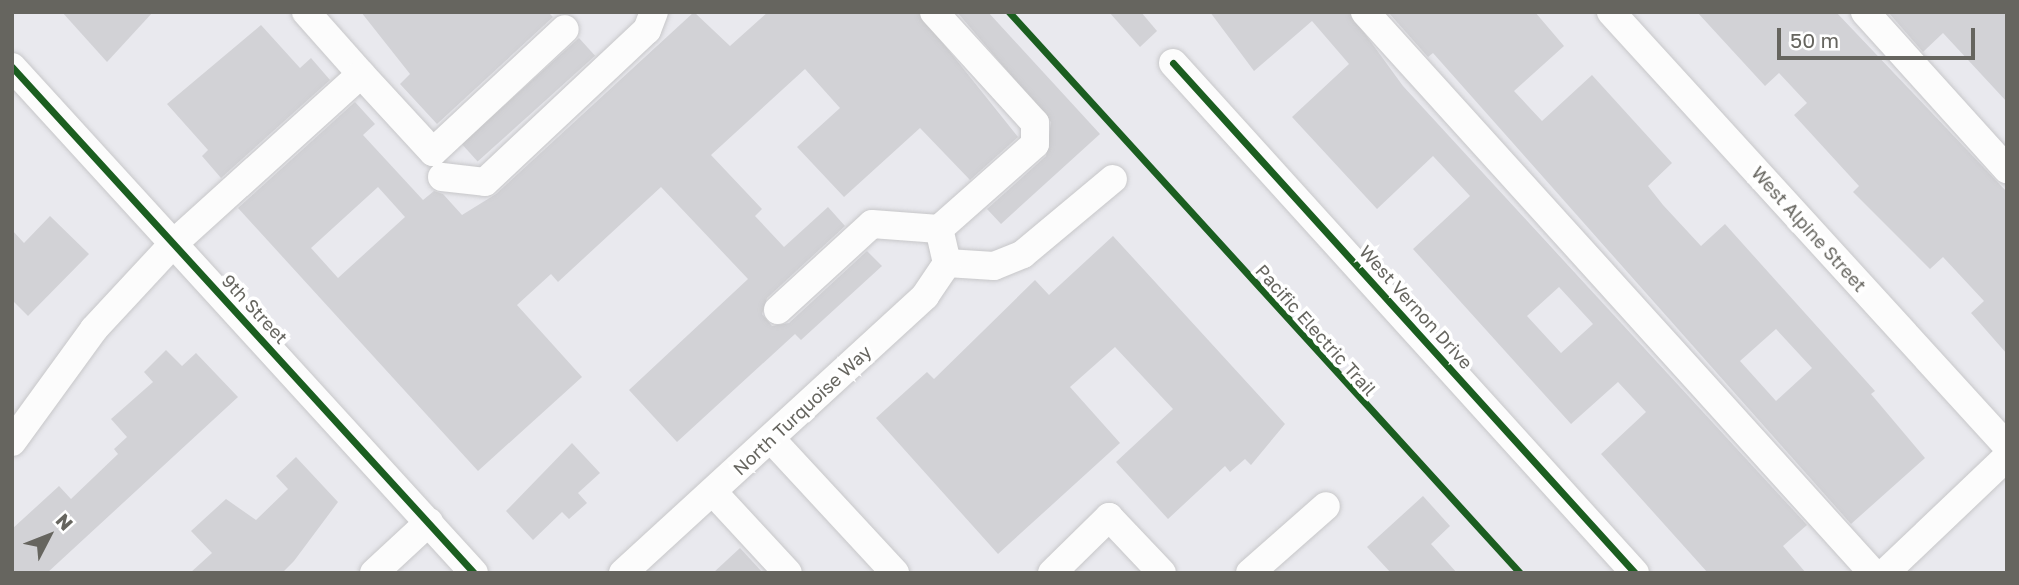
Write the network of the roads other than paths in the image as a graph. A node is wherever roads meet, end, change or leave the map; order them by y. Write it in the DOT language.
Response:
graph roads {
  1 [pos="306,12"];
  2 [pos="934,12"];
  3 [pos="1365,12"];
  4 [pos="1611,12"];
  5 [pos="1865,12"];
  6 [pos="644,18"];
  7 [pos="565,29"];
  8 [pos="1173,62"];
  9 [pos="12,67"];
  10 [pos="361,74"];
  11 [pos="2007,169"];
  12 [pos="442,177"];
  13 [pos="1113,179"];
  14 [pos="939,229"];
  15 [pos="173,244"];
  16 [pos="947,263"];
  17 [pos="778,310"];
  18 [pos="772,440"];
  19 [pos="12,442"];
  20 [pos="2007,446"];
  21 [pos="2007,457"];
  22 [pos="713,492"];
  23 [pos="1326,506"];
  24 [pos="429,522"];
  25 [pos="374,573"];
  26 [pos="474,573"];
  27 [pos="623,573"];
  28 [pos="788,573"];
  29 [pos="895,573"];
  30 [pos="1052,573"];
  31 [pos="1162,573"];
  32 [pos="1250,573"];
  33 [pos="1635,573"];
  34 [pos="1873,573"];
  35 [pos="1885,573"];
  1 -- 10 [label="street"];
  2 -- 14 [label="street"];
  3 -- 34 [label="street"];
  4 -- 20 [label="street, West Alpine Street"];
  5 -- 11 [label="street"];
  6 -- 12 [label="street"];
  7 -- 10 [label="street"];
  8 -- 33 [label="street, West Vernon Drive"];
  9 -- 15 [label="street, 9th Street"];
  10 -- 15 [label="street"];
  13 -- 16 [label="street"];
  14 -- 16 [label="street"];
  14 -- 17 [label="street"];
  15 -- 19 [label="street"];
  15 -- 24 [label="street, 9th Street"];
  16 -- 18 [label="street, North Turquoise Way"];
  18 -- 22 [label="street, North Turquoise Way"];
  18 -- 29 [label="street"];
  21 -- 35 [label="street"];
  22 -- 27 [label="street, North Turquoise Way"];
  22 -- 28 [label="street"];
  23 -- 32 [label="street"];
  24 -- 25 [label="street"];
  24 -- 26 [label="street, 9th Street"];
  30 -- 31 [label="street"];
}
